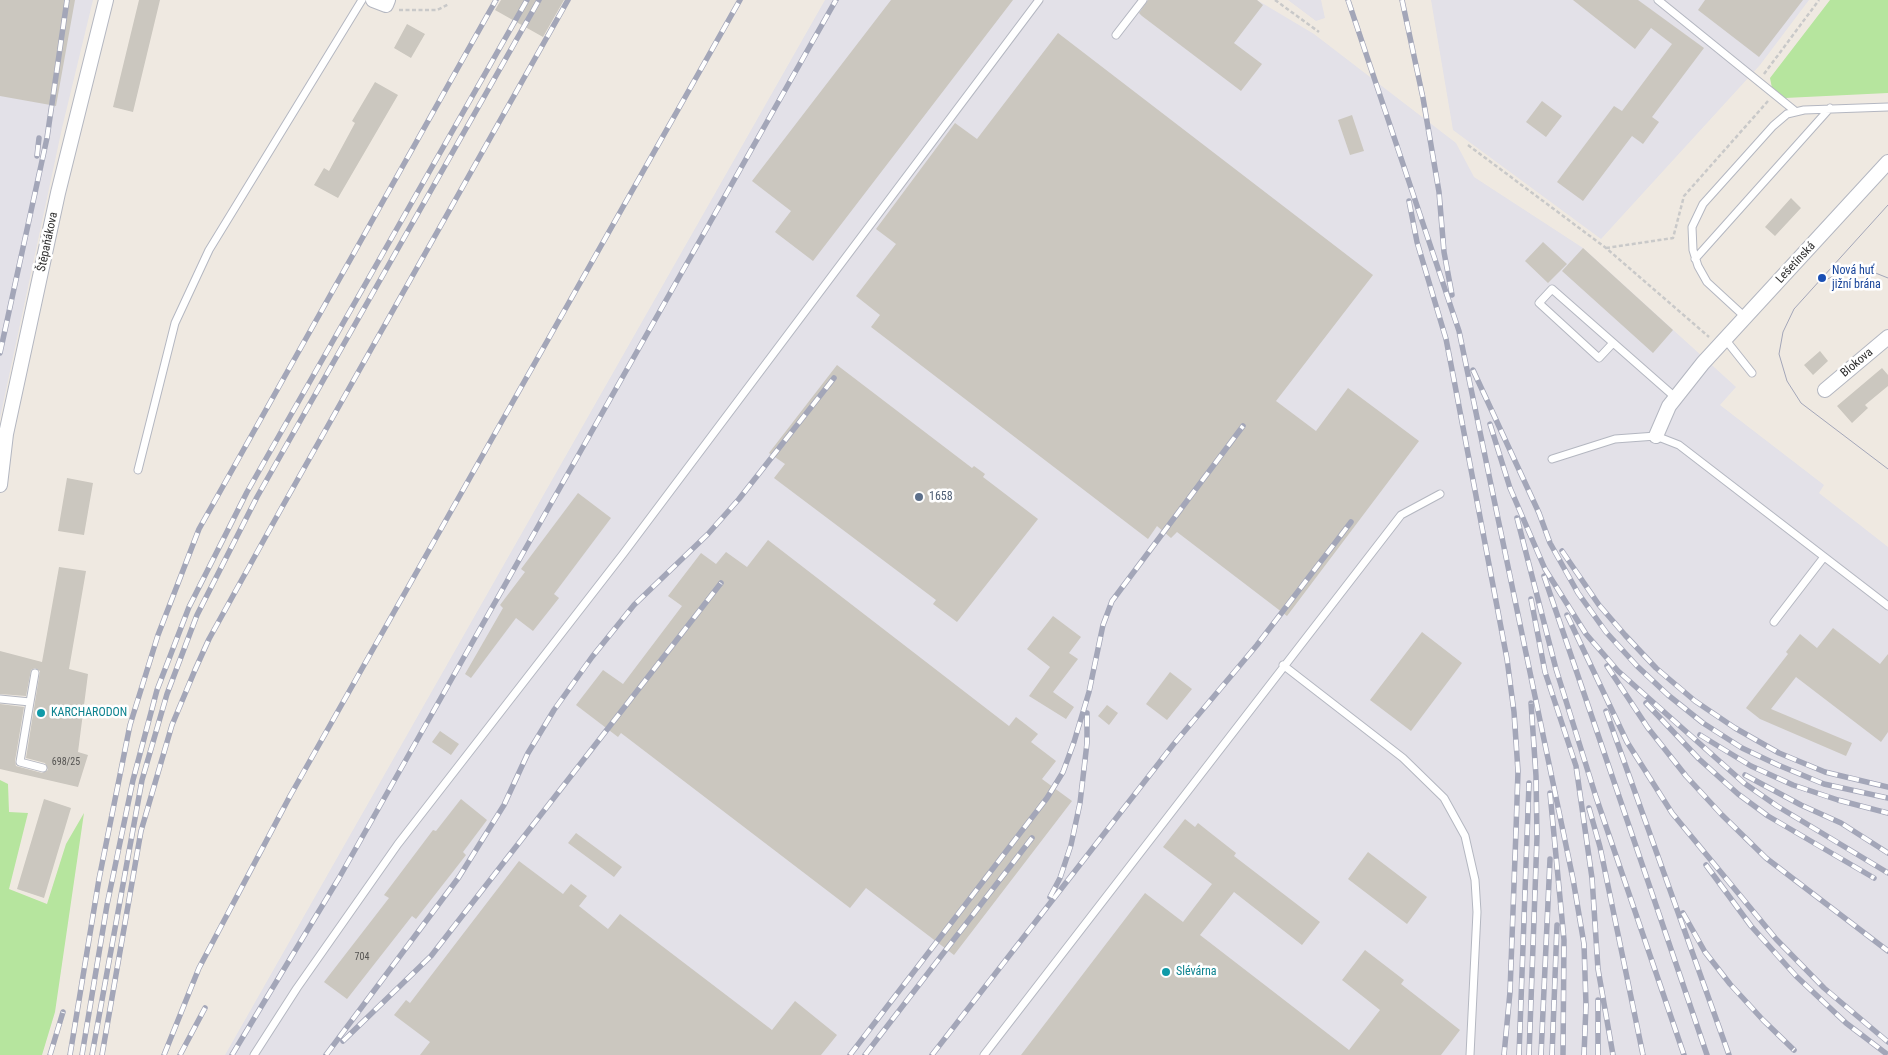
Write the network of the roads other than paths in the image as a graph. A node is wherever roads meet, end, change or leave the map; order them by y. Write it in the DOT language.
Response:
graph roads {
  1 [pos="106,0"];
  2 [pos="362,0"];
  3 [pos="1040,0"];
  4 [pos="1143,0"];
  5 [pos="1658,0"];
  6 [pos="1116,35"];
  7 [pos="1888,107"];
  8 [pos="1830,108"];
  9 [pos="1795,110"];
  10 [pos="1888,162"];
  11 [pos="1696,259"];
  12 [pos="1745,317"];
  13 [pos="1888,337"];
  14 [pos="1722,342"];
  15 [pos="1614,343"];
  16 [pos="1752,373"];
  17 [pos="1825,390"];
  18 [pos="1676,398"];
  19 [pos="1656,436"];
  20 [pos="1552,459"];
  21 [pos="138,470"];
  22 [pos="0,485"];
  23 [pos="1440,494"];
  24 [pos="1824,557"];
  25 [pos="1888,606"];
  26 [pos="1774,622"];
  27 [pos="1283,665"];
  28 [pos="35,673"];
  29 [pos="0,698"];
  30 [pos="30,702"];
  31 [pos="43,768"];
  32 [pos="254,1055"];
  33 [pos="984,1055"];
  34 [pos="1470,1055"];
  1 -- 22 [label="street, Štěpaňákova"];
  2 -- 21 [label="lane"];
  3 -- 32 [label="lane"];
  4 -- 6 [label="lane"];
  5 -- 9 [label="lane"];
  7 -- 8 [label="lane"];
  8 -- 9 [label="lane"];
  8 -- 11 [label="lane"];
  9 -- 11 [label="lane"];
  10 -- 12 [label="street, Lešetínská"];
  11 -- 12 [label="lane"];
  12 -- 14 [label="street, Lešetínská"];
  13 -- 17 [label="street, Blokova"];
  14 -- 16 [label="lane"];
  14 -- 18 [label="street, Lešetínská"];
  15 -- 15 [label="lane"];
  15 -- 18 [label="lane"];
  18 -- 19 [label="street, Lešetínská"];
  19 -- 20 [label="lane"];
  19 -- 24 [label="lane"];
  23 -- 27 [label="lane"];
  24 -- 25 [label="lane"];
  24 -- 26 [label="lane"];
  27 -- 33 [label="lane"];
  27 -- 34 [label="lane"];
  28 -- 30 [label="lane"];
  29 -- 30 [label="lane"];
  30 -- 31 [label="lane"];
}
